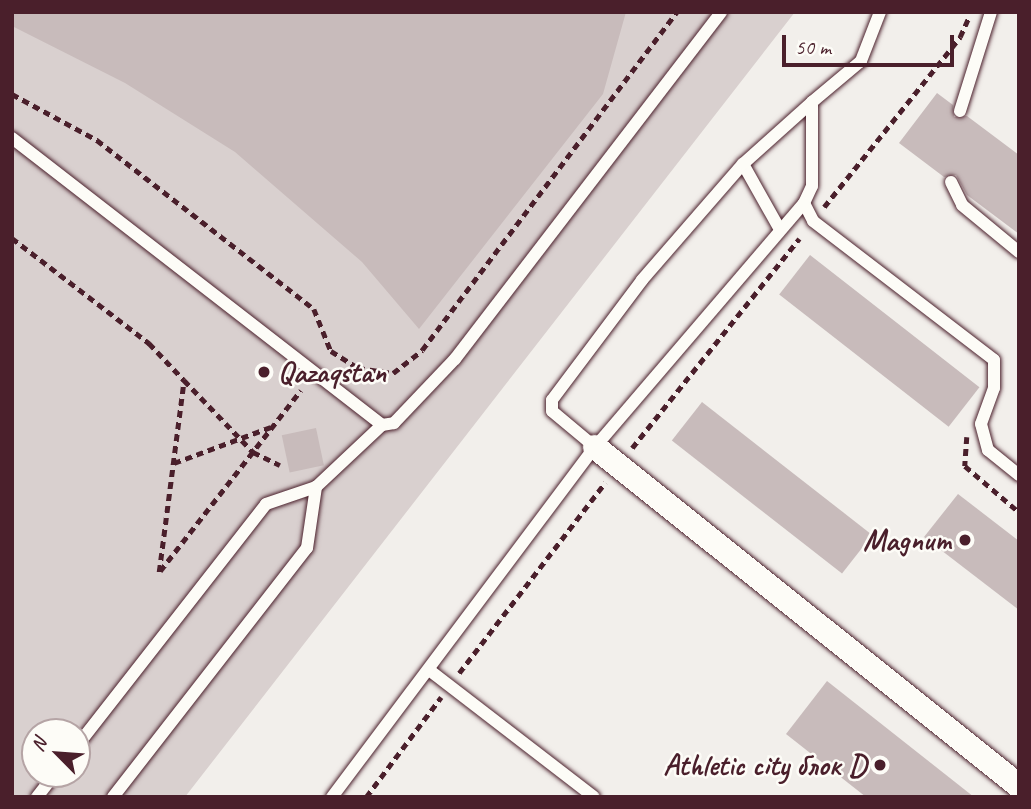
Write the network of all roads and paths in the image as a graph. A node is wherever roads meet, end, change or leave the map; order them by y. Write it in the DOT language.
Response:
graph roads {
  1 [pos="677,12"];
  2 [pos="721,12"];
  3 [pos="880,12"];
  4 [pos="972,12"];
  5 [pos="992,12"];
  6 [pos="12,94"];
  7 [pos="812,102"];
  8 [pos="960,111"];
  9 [pos="12,138"];
  10 [pos="743,164"];
  11 [pos="950,182"];
  12 [pos="804,202"];
  13 [pos="813,220"];
  14 [pos="779,228"];
  15 [pos="12,238"];
  16 [pos="1019,252"];
  17 [pos="184,380"];
  18 [pos="301,390"];
  19 [pos="382,425"];
  20 [pos="273,426"];
  21 [pos="970,426"];
  22 [pos="241,440"];
  23 [pos="595,447"];
  24 [pos="253,452"];
  25 [pos="174,463"];
  26 [pos="280,465"];
  27 [pos="618,466"];
  28 [pos="1019,475"];
  29 [pos="316,487"];
  30 [pos="1019,512"];
  31 [pos="429,670"];
  32 [pos="449,686"];
  33 [pos="91,728"];
  34 [pos="1019,786"];
  35 [pos="113,797"];
  36 [pos="332,797"];
  37 [pos="366,797"];
  38 [pos="594,797"];
  39 [pos="1011,797"];
  1 -- 6 [label="path"];
  2 -- 19 [label="lane"];
  3 -- 7 [label="lane"];
  4 -- 13 [label="path"];
  5 -- 8 [label="lane"];
  7 -- 10 [label="lane"];
  7 -- 12 [label="lane"];
  9 -- 19 [label="lane"];
  10 -- 14 [label="lane"];
  10 -- 23 [label="lane"];
  11 -- 16 [label="lane"];
  12 -- 13 [label="lane"];
  12 -- 14 [label="lane"];
  13 -- 27 [label="path"];
  13 -- 28 [label="lane"];
  14 -- 23 [label="lane"];
  15 -- 17 [label="path"];
  17 -- 22 [label="path"];
  17 -- 25 [label="path"];
  18 -- 20 [label="path"];
  19 -- 29 [label="lane"];
  20 -- 22 [label="path"];
  20 -- 24 [label="path"];
  21 -- 30 [label="path"];
  22 -- 24 [label="path"];
  22 -- 25 [label="path"];
  23 -- 27 [label="street"];
  23 -- 31 [label="lane"];
  24 -- 25 [label="path"];
  24 -- 26 [label="path"];
  27 -- 32 [label="path"];
  27 -- 34 [label="street"];
  29 -- 33 [label="lane"];
  29 -- 35 [label="lane"];
  31 -- 32 [label="lane"];
  31 -- 36 [label="lane"];
  32 -- 37 [label="path"];
  32 -- 38 [label="lane"];
  34 -- 39 [label="lane"];
}
